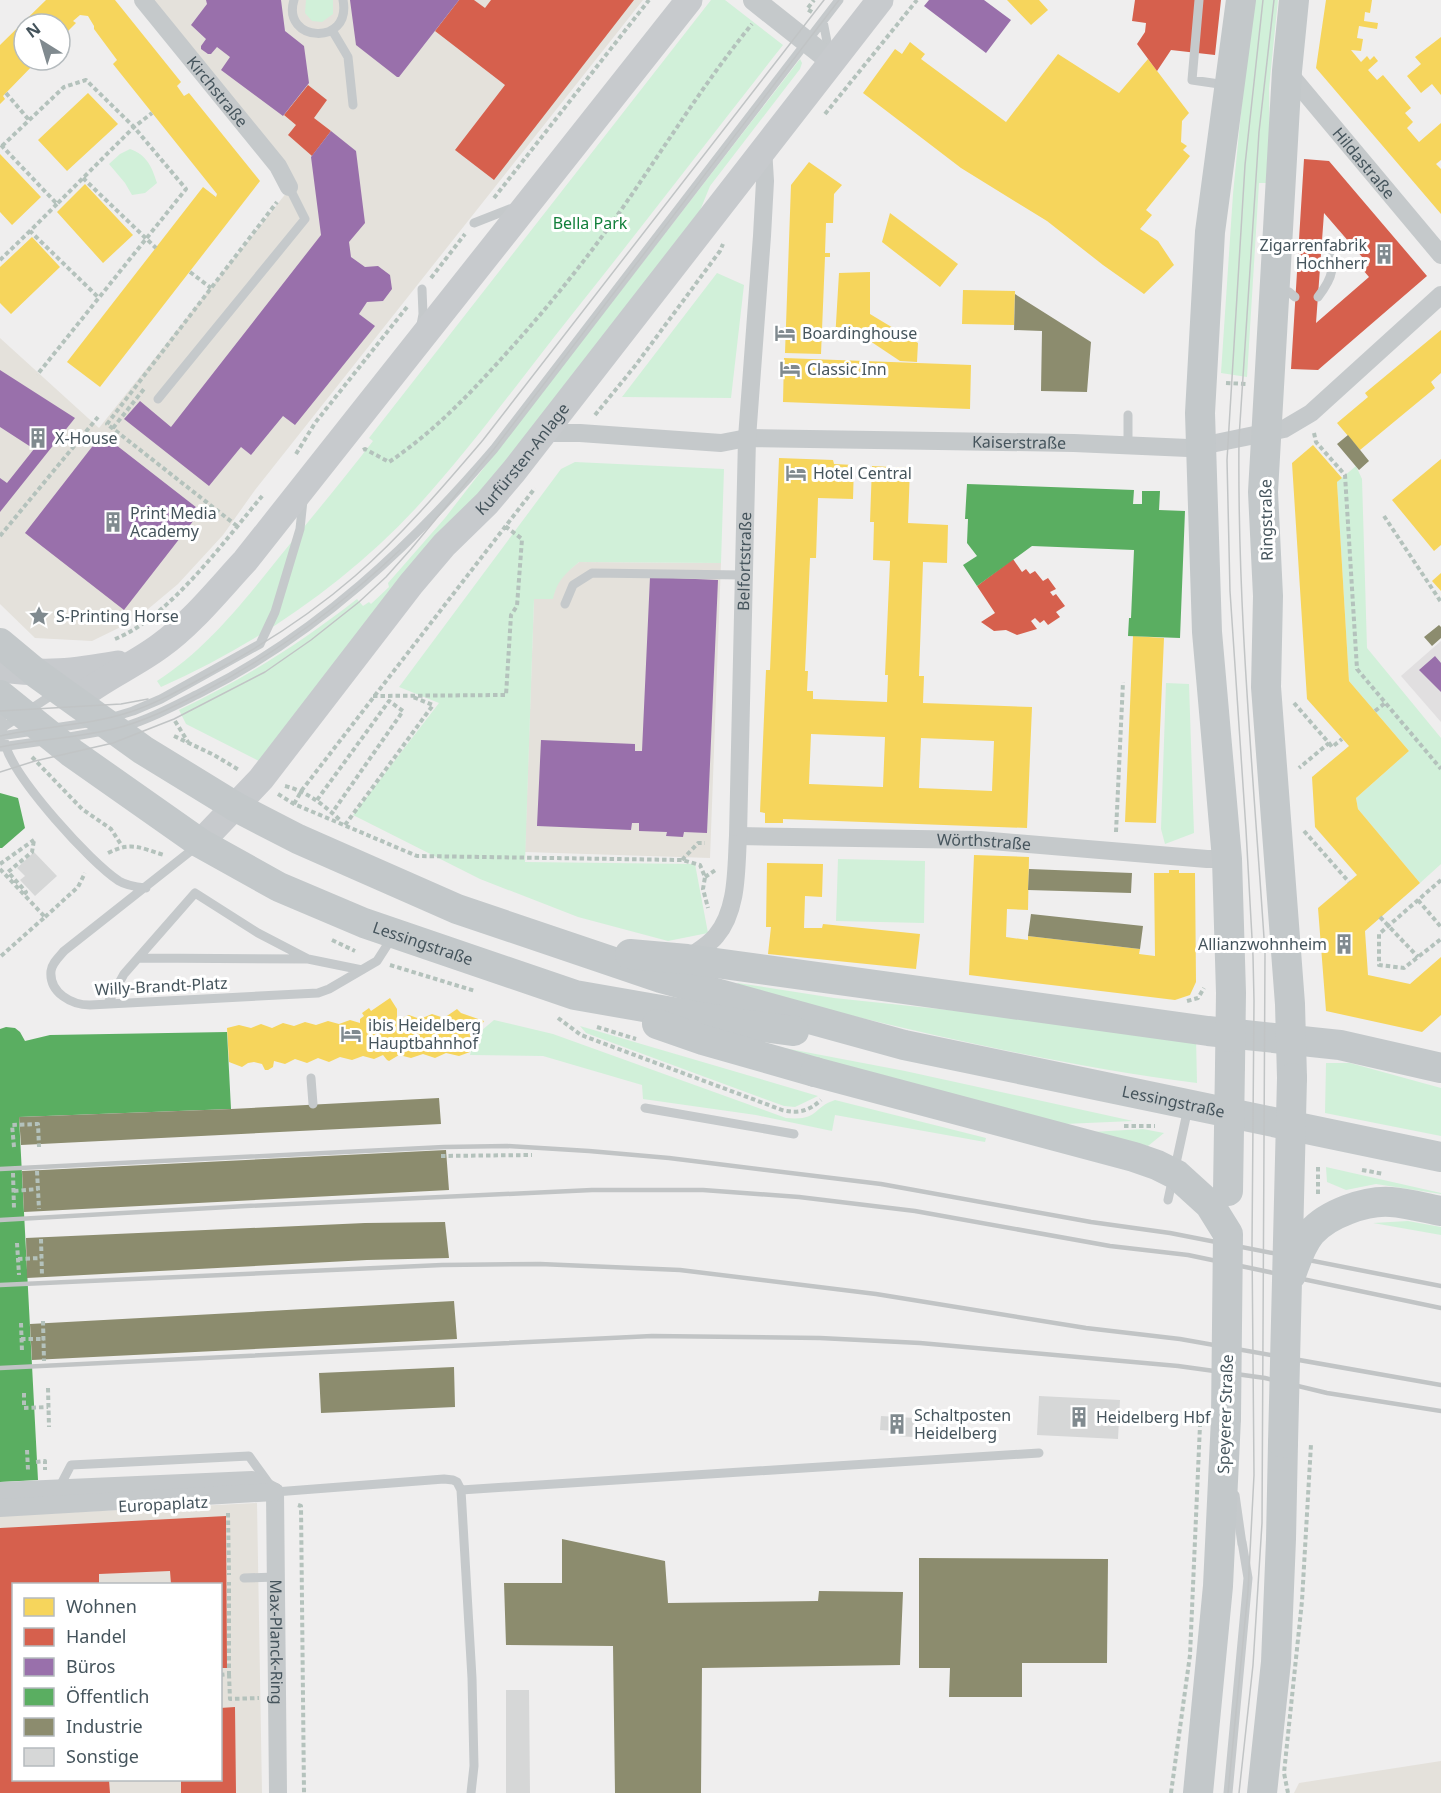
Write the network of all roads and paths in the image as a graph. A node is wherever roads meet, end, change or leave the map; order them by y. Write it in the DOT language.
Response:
graph roads {
  1 [pos="143,0"];
  2 [pos="294,0"];
  3 [pos="343,0"];
  4 [pos="649,0"];
  5 [pos="689,0"];
  6 [pos="839,0"];
  7 [pos="880,0"];
  8 [pos="1199,0"];
  9 [pos="1242,0"];
  10 [pos="1294,0"];
  11 [pos="759,4"];
  12 [pos="823,21"];
  13 [pos="332,30"];
  14 [pos="807,41"];
  15 [pos="831,61"];
  16 [pos="1287,71"];
  17 [pos="1231,86"];
  18 [pos="6,93"];
  19 [pos="353,105"];
  20 [pos="152,113"];
  21 [pos="29,120"];
  22 [pos="134,127"];
  23 [pos="1,146"];
  24 [pos="763,148"];
  25 [pos="83,178"];
  26 [pos="289,187"];
  27 [pos="533,199"];
  28 [pos="57,204"];
  29 [pos="474,223"];
  30 [pos="30,231"];
  31 [pos="146,239"];
  32 [pos="724,242"];
  33 [pos="1325,243"];
  34 [pos="156,248"];
  35 [pos="1441,255"];
  36 [pos="0,260"];
  37 [pos="190,273"];
  38 [pos="211,288"];
  39 [pos="422,289"];
  40 [pos="1441,295"];
  41 [pos="1318,297"];
  42 [pos="99,298"];
  43 [pos="417,344"];
  44 [pos="1268,372"];
  45 [pos="38,375"];
  46 [pos="1201,382"];
  47 [pos="158,399"];
  48 [pos="602,408"];
  49 [pos="1311,413"];
  50 [pos="1128,415"];
  51 [pos="98,417"];
  52 [pos="113,428"];
  53 [pos="1268,432"];
  54 [pos="544,433"];
  55 [pos="747,438"];
  56 [pos="1128,445"];
  57 [pos="1201,446"];
  58 [pos="358,457"];
  59 [pos="291,461"];
  60 [pos="539,483"];
  61 [pos="304,486"];
  62 [pos="268,489"];
  63 [pos="1384,516"];
  64 [pos="237,526"];
  65 [pos="505,526"];
  66 [pos="0,536"];
  67 [pos="743,575"];
  68 [pos="1441,602"];
  69 [pos="565,604"];
  70 [pos="112,640"];
  71 [pos="0,643"];
  72 [pos="138,660"];
  73 [pos="0,669"];
  74 [pos="36,673"];
  75 [pos="1123,681"];
  76 [pos="71,689"];
  77 [pos="410,695"];
  78 [pos="373,696"];
  79 [pos="1385,703"];
  80 [pos="1375,711"];
  81 [pos="1295,714"];
  82 [pos="20,722"];
  83 [pos="112,727"];
  84 [pos="1342,739"];
  85 [pos="188,742"];
  86 [pos="1329,743"];
  87 [pos="3,747"];
  88 [pos="1298,757"];
  89 [pos="1299,768"];
  90 [pos="43,769"];
  91 [pos="1441,769"];
  92 [pos="239,770"];
  93 [pos="1300,778"];
  94 [pos="317,800"];
  95 [pos="294,804"];
  96 [pos="236,807"];
  97 [pos="332,813"];
  98 [pos="345,825"];
  99 [pos="738,836"];
  100 [pos="1304,841"];
  101 [pos="200,843"];
  102 [pos="705,843"];
  103 [pos="1115,851"];
  104 [pos="108,854"];
  105 [pos="1227,859"];
  106 [pos="682,860"];
  107 [pos="0,864"];
  108 [pos="0,869"];
  109 [pos="85,873"];
  110 [pos="1441,880"];
  111 [pos="1349,882"];
  112 [pos="146,888"];
  113 [pos="24,894"];
  114 [pos="1418,900"];
  115 [pos="446,904"];
  116 [pos="45,917"];
  117 [pos="1380,917"];
  118 [pos="1388,927"];
  119 [pos="1441,927"];
  120 [pos="394,934"];
  121 [pos="716,936"];
  122 [pos="1441,939"];
  123 [pos="568,946"];
  124 [pos="0,957"];
  125 [pos="138,957"];
  126 [pos="1418,957"];
  127 [pos="308,959"];
  128 [pos="687,959"];
  129 [pos="377,962"];
  130 [pos="362,970"];
  131 [pos="1204,977"];
  132 [pos="475,991"];
  133 [pos="575,995"];
  134 [pos="1177,1001"];
  135 [pos="108,1003"];
  136 [pos="1231,1034"];
  137 [pos="1291,1041"];
  138 [pos="904,1045"];
  139 [pos="1440,1066"];
  140 [pos="311,1078"];
  141 [pos="313,1104"];
  142 [pos="1188,1105"];
  143 [pos="645,1108"];
  144 [pos="794,1134"];
  145 [pos="14,1147"];
  146 [pos="39,1147"];
  147 [pos="532,1155"];
  148 [pos="441,1156"];
  149 [pos="1441,1157"];
  150 [pos="1318,1160"];
  151 [pos="37,1171"];
  152 [pos="13,1173"];
  153 [pos="38,1189"];
  154 [pos="14,1191"];
  155 [pos="1168,1200"];
  156 [pos="14,1209"];
  157 [pos="39,1209"];
  158 [pos="1441,1211"];
  159 [pos="1328,1219"];
  160 [pos="1228,1234"];
  161 [pos="41,1239"];
  162 [pos="17,1243"];
  163 [pos="42,1257"];
  164 [pos="18,1259"];
  165 [pos="19,1275"];
  166 [pos="42,1276"];
  167 [pos="1285,1292"];
  168 [pos="43,1321"];
  169 [pos="21,1323"];
  170 [pos="21,1339"];
  171 [pos="44,1339"];
  172 [pos="22,1352"];
  173 [pos="44,1361"];
  174 [pos="48,1388"];
  175 [pos="24,1393"];
  176 [pos="48,1407"];
  177 [pos="1213,1419"];
  178 [pos="49,1427"];
  179 [pos="1311,1442"];
  180 [pos="27,1450"];
  181 [pos="1039,1453"];
  182 [pos="36,1462"];
  183 [pos="1233,1474"];
  184 [pos="1234,1486"];
  185 [pos="461,1490"];
  186 [pos="0,1491"];
  187 [pos="275,1492"];
  188 [pos="0,1508"];
  189 [pos="217,1514"];
  190 [pos="276,1577"];
  191 [pos="244,1578"];
  192 [pos="229,1674"];
  193 [pos="222,1675"];
  194 [pos="278,1697"];
  195 [pos="278,1793"];
  196 [pos="304,1793"];
  197 [pos="471,1793"];
  198 [pos="1171,1793"];
  199 [pos="1198,1793"];
  200 [pos="1228,1793"];
  201 [pos="1262,1793"];
  202 [pos="1288,1793"];
  1 -- 26 [label="street, Kirchstraße"];
  2 -- 13 [label="lane"];
  3 -- 13 [label="lane"];
  4 -- 29 [label="path"];
  5 -- 27 [label="main road"];
  6 -- 12 [label="lane"];
  7 -- 15 [label="main road, Kurfürsten-Anlage"];
  8 -- 17 [label="lane"];
  9 -- 17 [label="main road"];
  10 -- 16 [label="main road, Ringstraße"];
  11 -- 14 [label="street"];
  11 -- 58 [label="path"];
  12 -- 14 [label="lane"];
  12 -- 15 [label="lane"];
  13 -- 19 [label="lane"];
  14 -- 15 [label="street"];
  14 -- 83 [label="lane"];
  15 -- 24 [label="main road, Kurfürsten-Anlage"];
  16 -- 35 [label="street, Hildastraße"];
  16 -- 44 [label="main road, Ringstraße"];
  17 -- 46 [label="main road"];
  18 -- 21 [label="path"];
  20 -- 22 [label="path"];
  21 -- 22 [label="path"];
  21 -- 23 [label="path"];
  22 -- 25 [label="path"];
  22 -- 31 [label="path"];
  23 -- 28 [label="path"];
  24 -- 54 [label="main road, Kurfürsten-Anlage"];
  24 -- 55 [label="street, Belfortstraße"];
  25 -- 28 [label="path"];
  25 -- 31 [label="path"];
  26 -- 38 [label="path"];
  26 -- 47 [label="lane"];
  27 -- 29 [label="lane"];
  27 -- 43 [label="main road"];
  28 -- 30 [label="path"];
  29 -- 39 [label="path"];
  30 -- 36 [label="path"];
  30 -- 42 [label="path"];
  31 -- 34 [label="path"];
  31 -- 42 [label="path"];
  32 -- 48 [label="path"];
  33 -- 41 [label="lane"];
  37 -- 38 [label="path"];
  38 -- 52 [label="path"];
  39 -- 43 [label="lane"];
  39 -- 59 [label="path"];
  40 -- 49 [label="street, Kaiserstraße"];
  42 -- 45 [label="path"];
  43 -- 61 [label="main road"];
  44 -- 46 [label="path"];
  44 -- 53 [label="main road, Ringstraße"];
  46 -- 57 [label="main road"];
  47 -- 52 [label="path"];
  49 -- 53 [label="street, Kaiserstraße"];
  49 -- 79 [label="path"];
  50 -- 56 [label="lane"];
  51 -- 66 [label="path"];
  52 -- 64 [label="path"];
  53 -- 57 [label="street, Kaiserstraße"];
  53 -- 137 [label="main road, Ringstraße"];
  54 -- 55 [label="street, Kaiserstraße"];
  54 -- 96 [label="main road, Kurfürsten-Anlage"];
  55 -- 56 [label="street, Kaiserstraße"];
  55 -- 67 [label="street, Belfortstraße"];
  56 -- 57 [label="street, Kaiserstraße"];
  57 -- 105 [label="main road"];
  60 -- 65 [label="path"];
  61 -- 72 [label="main road"];
  61 -- 83 [label="lane"];
  62 -- 64 [label="path"];
  63 -- 68 [label="path"];
  64 -- 70 [label="path"];
  65 -- 77 [label="path"];
  65 -- 78 [label="path"];
  67 -- 69 [label="lane"];
  67 -- 99 [label="street, Belfortstraße"];
  71 -- 74 [label="main road, Lessingstraße"];
  72 -- 74 [label="main road"];
  72 -- 76 [label="main road"];
  73 -- 74 [label="main road"];
  74 -- 76 [label="main road, Lessingstraße"];
  75 -- 103 [label="path"];
  76 -- 82 [label="lane"];
  76 -- 82 [label="main road"];
  76 -- 83 [label="main road, Lessingstraße"];
  77 -- 78 [label="path"];
  77 -- 98 [label="path"];
  78 -- 94 [label="path"];
  79 -- 80 [label="path"];
  79 -- 91 [label="path"];
  81 -- 86 [label="path"];
  82 -- 83 [label="lane"];
  82 -- 83 [label="lane"];
  82 -- 87 [label="lane"];
  82 -- 87 [label="lane"];
  82 -- 101 [label="main road, Lessingstraße"];
  83 -- 96 [label="main road, Lessingstraße"];
  84 -- 86 [label="path"];
  85 -- 92 [label="path"];
  86 -- 89 [label="path"];
  87 -- 112 [label="lane"];
  88 -- 89 [label="path"];
  89 -- 93 [label="path"];
  90 -- 104 [label="path"];
  94 -- 97 [label="path"];
  94 -- 97 [label="path"];
  95 -- 98 [label="path"];
  96 -- 101 [label="main road, Kurfürsten-Anlage"];
  96 -- 115 [label="main road, Lessingstraße"];
  97 -- 98 [label="path"];
  98 -- 106 [label="path"];
  99 -- 103 [label="street, Wörthstraße"];
  99 -- 121 [label="street, Belfortstraße"];
  100 -- 111 [label="path"];
  101 -- 112 [label="lane, Willy-Brandt-Platz"];
  101 -- 120 [label="main road, Lessingstraße"];
  102 -- 106 [label="path"];
  103 -- 105 [label="street, Wörthstraße"];
  105 -- 136 [label="main road"];
  106 -- 121 [label="path"];
  107 -- 113 [label="path"];
  108 -- 113 [label="path"];
  109 -- 116 [label="path"];
  110 -- 114 [label="path"];
  112 -- 135 [label="lane, Willy-Brandt-Platz"];
  113 -- 116 [label="path"];
  114 -- 118 [label="path"];
  114 -- 119 [label="path"];
  115 -- 120 [label="main road"];
  115 -- 123 [label="main road, Lessingstraße"];
  116 -- 124 [label="path"];
  117 -- 118 [label="path"];
  118 -- 126 [label="path"];
  118 -- 126 [label="path"];
  120 -- 129 [label="lane"];
  120 -- 133 [label="main road, Lessingstraße"];
  121 -- 128 [label="street, Belfortstraße"];
  122 -- 126 [label="path"];
  123 -- 128 [label="main road"];
  123 -- 138 [label="main road, Lessingstraße"];
  125 -- 127 [label="lane"];
  125 -- 127 [label="lane"];
  125 -- 135 [label="lane"];
  127 -- 130 [label="lane"];
  128 -- 136 [label="main road"];
  129 -- 130 [label="lane, Willy-Brandt-Platz"];
  129 -- 132 [label="path"];
  130 -- 135 [label="lane, Willy-Brandt-Platz"];
  131 -- 134 [label="path"];
  133 -- 138 [label="main road, Lessingstraße"];
  133 -- 160 [label="main road, bridge"];
  136 -- 137 [label="main road"];
  136 -- 160 [label="main road, Speyerer Straße, bridge"];
  137 -- 139 [label="main road"];
  137 -- 167 [label="main road, bridge"];
  138 -- 142 [label="main road, Lessingstraße"];
  140 -- 141 [label="lane"];
  142 -- 149 [label="main road, Lessingstraße"];
  142 -- 155 [label="lane"];
  143 -- 144 [label="lane"];
  145 -- 146 [label="path"];
  147 -- 148 [label="path"];
  150 -- 159 [label="path, bridge"];
  151 -- 153 [label="path"];
  152 -- 154 [label="path"];
  153 -- 154 [label="path"];
  153 -- 157 [label="path"];
  154 -- 156 [label="path"];
  158 -- 159 [label="main road, bridge"];
  159 -- 167 [label="main road, bridge"];
  160 -- 177 [label="main road, Speyerer Straße, bridge"];
  161 -- 163 [label="path"];
  162 -- 164 [label="path"];
  163 -- 164 [label="path"];
  163 -- 166 [label="path"];
  164 -- 165 [label="path"];
  167 -- 201 [label="main road, bridge"];
  168 -- 171 [label="path"];
  169 -- 170 [label="path"];
  170 -- 171 [label="path"];
  170 -- 172 [label="path"];
  171 -- 173 [label="path"];
  174 -- 176 [label="path"];
  175 -- 176 [label="path"];
  176 -- 178 [label="path"];
  177 -- 183 [label="lane"];
  177 -- 198 [label="path, bridge"];
  177 -- 199 [label="main road, Speyerer Straße"];
  179 -- 202 [label="path, bridge"];
  180 -- 182 [label="path"];
  181 -- 185 [label="lane"];
  184 -- 200 [label="lane"];
  185 -- 187 [label="lane"];
  185 -- 197 [label="lane"];
  186 -- 187 [label="street"];
  187 -- 188 [label="street"];
  187 -- 190 [label="street, Max-Planck-Ring"];
  187 -- 196 [label="path"];
  189 -- 192 [label="path, Europaplatz"];
  190 -- 191 [label="lane"];
  190 -- 194 [label="street, Max-Planck-Ring"];
  192 -- 193 [label="path"];
  192 -- 194 [label="path"];
  194 -- 195 [label="street, Max-Planck-Ring"];
}
